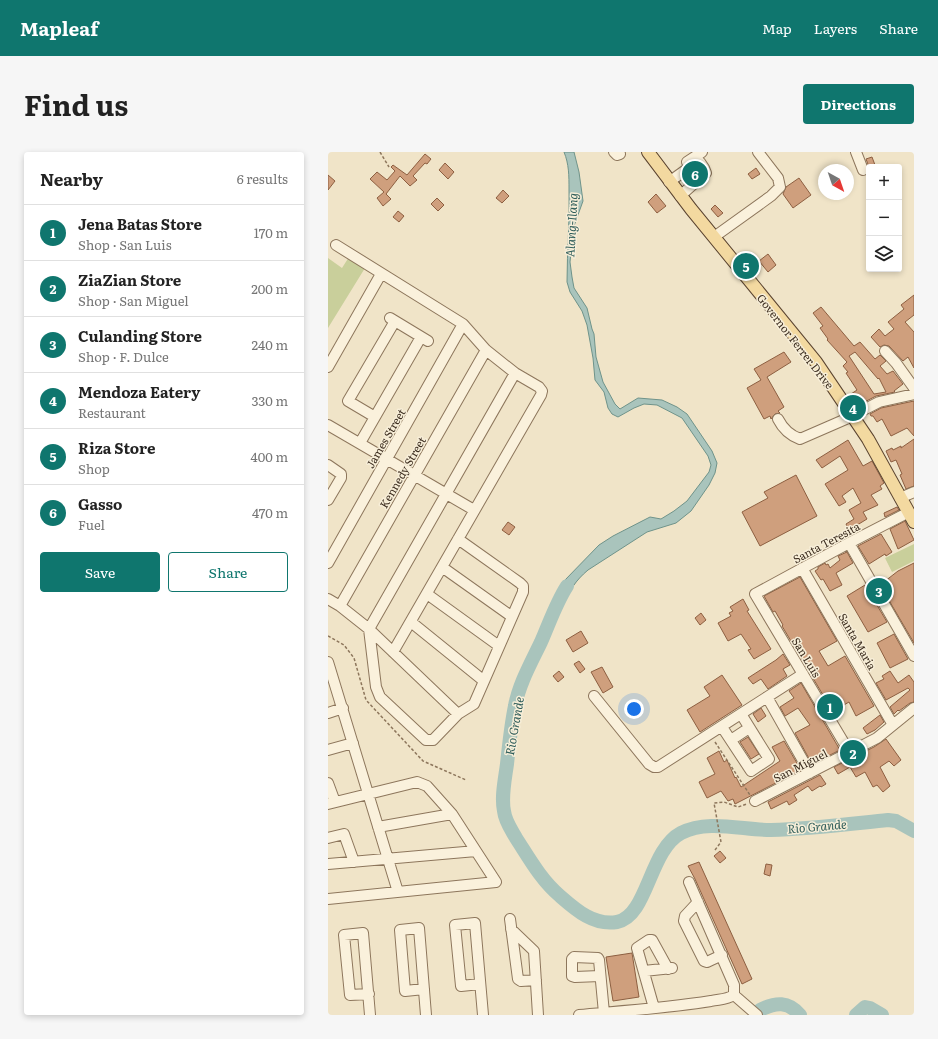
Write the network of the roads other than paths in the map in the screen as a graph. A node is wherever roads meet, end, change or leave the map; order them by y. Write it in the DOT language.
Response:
graph roads {
  1 [pos="648,152"];
  2 [pos="702,152"];
  3 [pos="758,152"];
  4 [pos="856,152"];
  5 [pos="863,170"];
  6 [pos="667,179"];
  7 [pos="680,196"];
  8 [pos="714,237"];
  9 [pos="336,245"];
  10 [pos="381,274"];
  11 [pos="463,324"];
  12 [pos="486,350"];
  13 [pos="885,351"];
  14 [pos="328,367"];
  15 [pos="515,373"];
  16 [pos="914,388"];
  17 [pos="914,394"];
  18 [pos="852,416"];
  19 [pos="375,417"];
  20 [pos="778,420"];
  21 [pos="328,425"];
  22 [pos="360,444"];
  23 [pos="387,459"];
  24 [pos="328,465"];
  25 [pos="414,475"];
  26 [pos="914,492"];
  27 [pos="446,494"];
  28 [pos="900,498"];
  29 [pos="328,500"];
  30 [pos="474,510"];
  31 [pos="911,517"];
  32 [pos="458,539"];
  33 [pos="849,543"];
  34 [pos="328,563"];
  35 [pos="442,567"];
  36 [pos="802,568"];
  37 [pos="427,594"];
  38 [pos="755,594"];
  39 [pos="328,599"];
  40 [pos="340,606"];
  41 [pos="511,616"];
  42 [pos="411,622"];
  43 [pos="369,629"];
  44 [pos="499,646"];
  45 [pos="394,652"];
  46 [pos="914,656"];
  47 [pos="328,662"];
  48 [pos="803,674"];
  49 [pos="484,681"];
  50 [pos="594,696"];
  51 [pos="767,697"];
  52 [pos="343,708"];
  53 [pos="914,708"];
  54 [pos="328,713"];
  55 [pos="458,714"];
  56 [pos="741,714"];
  57 [pos="893,725"];
  58 [pos="722,727"];
  59 [pos="749,728"];
  60 [pos="731,740"];
  61 [pos="353,743"];
  62 [pos="328,750"];
  63 [pos="850,753"];
  64 [pos="810,773"];
  65 [pos="328,783"];
  66 [pos="368,794"];
  67 [pos="755,801"];
  68 [pos="331,803"];
  69 [pos="452,814"];
  70 [pos="378,827"];
  71 [pos="328,838"];
  72 [pos="476,851"];
  73 [pos="388,859"];
  74 [pos="354,862"];
  75 [pos="328,864"];
  76 [pos="689,882"];
  77 [pos="398,892"];
  78 [pos="328,899"];
  79 [pos="698,902"];
  80 [pos="722,955"];
  81 [pos="644,971"];
  82 [pos="600,976"];
  83 [pos="536,980"];
  84 [pos="480,984"];
  85 [pos="424,989"];
  86 [pos="369,994"];
  87 [pos="734,995"];
  88 [pos="654,1008"];
  89 [pos="688,1010"];
  90 [pos="604,1013"];
  91 [pos="370,1015"];
  92 [pos="426,1015"];
  93 [pos="483,1015"];
  94 [pos="538,1015"];
  95 [pos="579,1015"];
  96 [pos="757,1015"];
  1 -- 6 [label="main road, Governor Ferrer Drive"];
  2 -- 6 [label="street"];
  3 -- 8 [label="street"];
  4 -- 5 [label="street"];
  6 -- 7 [label="main road, Governor Ferrer Drive"];
  6 -- 7 [label="street"];
  7 -- 8 [label="main road, Governor Ferrer Drive"];
  8 -- 18 [label="main road, Governor Ferrer Drive"];
  9 -- 10 [label="street"];
  10 -- 11 [label="street"];
  10 -- 14 [label="street"];
  11 -- 12 [label="street"];
  11 -- 23 [label="street, James Street"];
  12 -- 15 [label="street"];
  12 -- 25 [label="street, Kennedy Street"];
  13 -- 16 [label="street"];
  15 -- 27 [label="street"];
  15 -- 30 [label="street"];
  17 -- 18 [label="street"];
  18 -- 20 [label="street"];
  18 -- 28 [label="main road, Governor Ferrer Drive"];
  19 -- 19 [label="street"];
  19 -- 22 [label="street"];
  21 -- 22 [label="street"];
  22 -- 23 [label="street"];
  23 -- 25 [label="street"];
  23 -- 34 [label="street, James Street"];
  24 -- 29 [label="street"];
  25 -- 27 [label="street"];
  25 -- 40 [label="street, Kennedy Street"];
  26 -- 28 [label="street"];
  27 -- 30 [label="street"];
  27 -- 43 [label="street"];
  28 -- 31 [label="main road, Governor Ferrer Drive"];
  30 -- 32 [label="street"];
  31 -- 33 [label="street, Santa Teresita"];
  32 -- 35 [label="street"];
  32 -- 41 [label="street"];
  33 -- 36 [label="street, Santa Teresita"];
  33 -- 46 [label="street"];
  35 -- 37 [label="street"];
  35 -- 41 [label="street"];
  36 -- 38 [label="street, Santa Teresita"];
  36 -- 57 [label="street, Santa Maria"];
  37 -- 42 [label="street"];
  37 -- 44 [label="street"];
  38 -- 48 [label="street, San Luis"];
  39 -- 40 [label="street"];
  40 -- 43 [label="street"];
  41 -- 44 [label="street"];
  42 -- 45 [label="street"];
  42 -- 49 [label="street"];
  43 -- 45 [label="street"];
  43 -- 55 [label="street"];
  44 -- 49 [label="street"];
  45 -- 55 [label="street"];
  47 -- 52 [label="street"];
  48 -- 51 [label="street"];
  48 -- 63 [label="street, San Luis"];
  49 -- 55 [label="street"];
  50 -- 58 [label="street"];
  51 -- 56 [label="street"];
  51 -- 64 [label="street"];
  52 -- 54 [label="street"];
  52 -- 61 [label="street"];
  53 -- 57 [label="street, San Miguel"];
  56 -- 58 [label="street"];
  56 -- 59 [label="street"];
  57 -- 63 [label="street, San Miguel"];
  58 -- 60 [label="street"];
  59 -- 60 [label="street"];
  59 -- 60 [label="street"];
  61 -- 62 [label="street"];
  61 -- 66 [label="street"];
  63 -- 64 [label="street, San Miguel"];
  64 -- 67 [label="street, San Miguel"];
  65 -- 68 [label="street"];
  66 -- 68 [label="street"];
  66 -- 69 [label="street"];
  66 -- 70 [label="street"];
  69 -- 70 [label="street"];
  69 -- 72 [label="street"];
  70 -- 73 [label="street"];
  71 -- 74 [label="street"];
  72 -- 73 [label="street"];
  72 -- 77 [label="street"];
  73 -- 74 [label="street"];
  73 -- 77 [label="street"];
  74 -- 75 [label="street"];
  76 -- 79 [label="street"];
  77 -- 78 [label="street"];
  79 -- 80 [label="street"];
  79 -- 80 [label="street"];
  80 -- 87 [label="street"];
  81 -- 81 [label="street"];
  81 -- 88 [label="street"];
  82 -- 90 [label="street"];
  83 -- 83 [label="street"];
  83 -- 94 [label="street"];
  84 -- 84 [label="street"];
  84 -- 93 [label="street"];
  85 -- 85 [label="street"];
  85 -- 92 [label="street"];
  86 -- 86 [label="street"];
  86 -- 91 [label="street"];
  87 -- 89 [label="street"];
  87 -- 96 [label="street"];
  88 -- 89 [label="street"];
  88 -- 90 [label="street"];
  90 -- 95 [label="street"];
}
